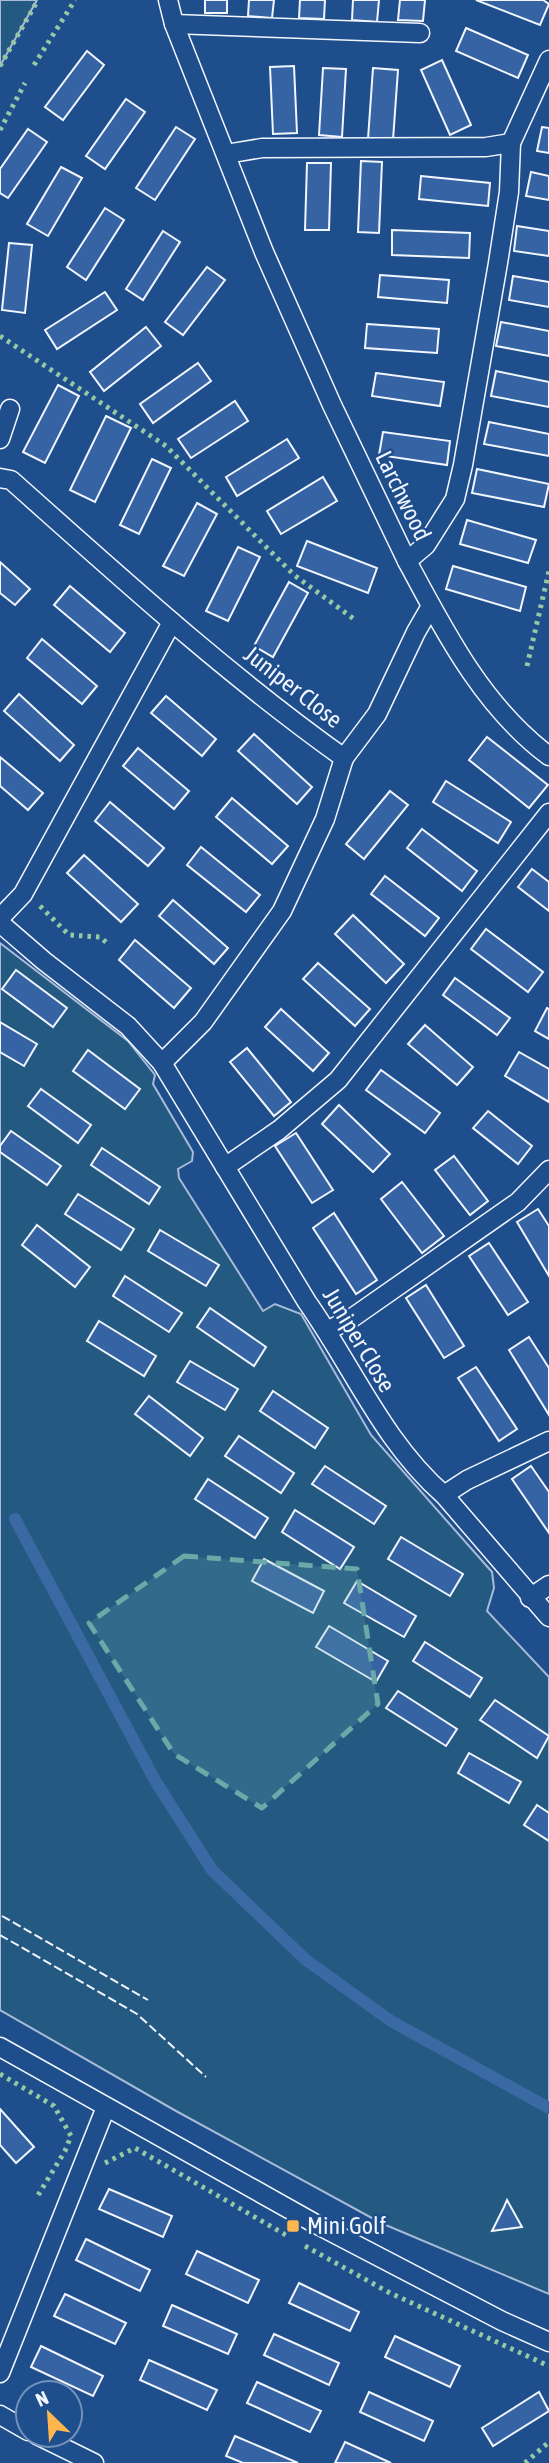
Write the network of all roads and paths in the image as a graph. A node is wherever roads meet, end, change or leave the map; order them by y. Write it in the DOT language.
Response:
graph roads {
  1 [pos="168,0"];
  2 [pos="174,24"];
  3 [pos="420,33"];
  4 [pos="549,60"];
  5 [pos="511,143"];
  6 [pos="226,154"];
  7 [pos="10,410"];
  8 [pos="0,439"];
  9 [pos="0,478"];
  10 [pos="407,561"];
  11 [pos="431,606"];
  12 [pos="172,622"];
  13 [pos="549,756"];
  14 [pos="344,758"];
  15 [pos="549,813"];
  16 [pos="0,921"];
  17 [pos="162,1063"];
  18 [pos="225,1167"];
  19 [pos="549,1170"];
  20 [pos="327,1331"];
  21 [pos="549,1441"];
  22 [pos="444,1495"];
  23 [pos="549,1585"];
  24 [pos="530,1598"];
  25 [pos="549,1617"];
  26 [pos="0,2047"];
  27 [pos="106,2107"];
  28 [pos="549,2342"];
  29 [pos="0,2373"];
  30 [pos="66,2449"];
  31 [pos="94,2463"];
  1 -- 2 [label="lane, Larchwood"];
  2 -- 3 [label="lane"];
  2 -- 6 [label="lane, Larchwood"];
  4 -- 5 [label="lane, Larchwood"];
  5 -- 6 [label="lane"];
  5 -- 10 [label="lane, Larchwood"];
  6 -- 10 [label="lane, Larchwood"];
  7 -- 8 [label="lane"];
  9 -- 12 [label="lane, Juniper Close"];
  10 -- 11 [label="lane"];
  11 -- 13 [label="lane"];
  11 -- 14 [label="lane"];
  12 -- 14 [label="lane, Juniper Close"];
  12 -- 16 [label="lane"];
  14 -- 17 [label="lane, Juniper Close"];
  15 -- 18 [label="lane"];
  16 -- 17 [label="lane, Juniper Close"];
  17 -- 18 [label="lane, Juniper Close"];
  18 -- 20 [label="lane, Juniper Close"];
  19 -- 20 [label="lane"];
  20 -- 22 [label="lane, Juniper Close"];
  21 -- 22 [label="lane"];
  22 -- 24 [label="lane, Juniper Close"];
  23 -- 24 [label="lane"];
  24 -- 25 [label="lane, Juniper Close"];
  26 -- 27 [label="lane"];
  27 -- 28 [label="lane"];
  27 -- 29 [label="lane"];
  30 -- 31 [label="lane"];
}
